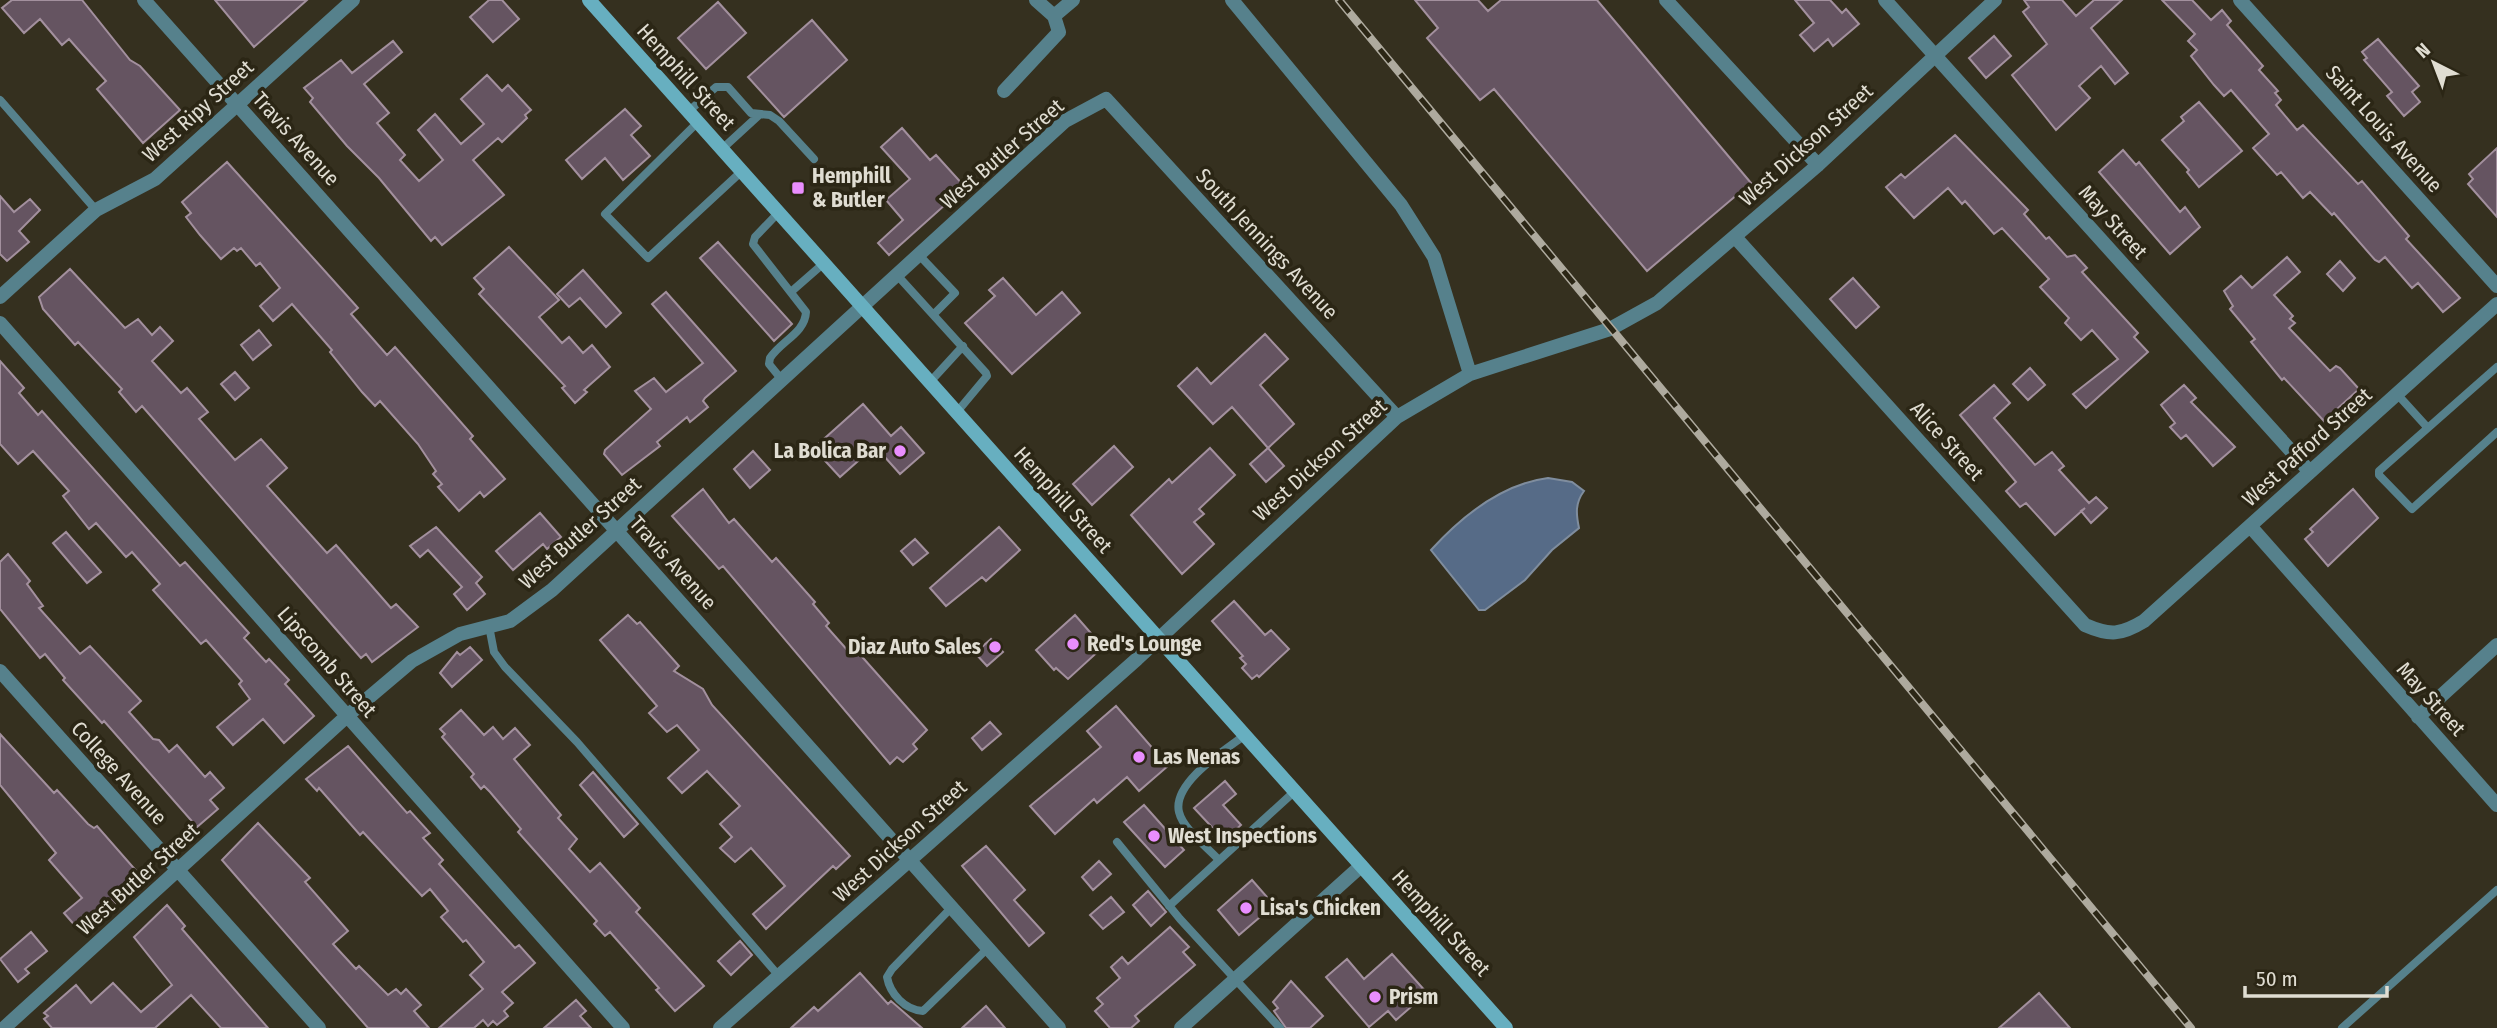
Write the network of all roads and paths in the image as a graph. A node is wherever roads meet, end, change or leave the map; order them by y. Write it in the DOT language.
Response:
graph roads {
  1 [pos="144,0"];
  2 [pos="353,0"];
  3 [pos="589,0"];
  4 [pos="1036,0"];
  5 [pos="1073,0"];
  6 [pos="1232,0"];
  7 [pos="1666,0"];
  8 [pos="1885,0"];
  9 [pos="1995,0"];
  10 [pos="2240,0"];
  11 [pos="1054,16"];
  12 [pos="1936,56"];
  13 [pos="1004,91"];
  14 [pos="1106,99"];
  15 [pos="0,100"];
  16 [pos="236,104"];
  17 [pos="693,116"];
  18 [pos="758,116"];
  19 [pos="722,149"];
  20 [pos="814,159"];
  21 [pos="1818,165"];
  22 [pos="742,171"];
  23 [pos="96,210"];
  24 [pos="779,212"];
  25 [pos="1735,237"];
  26 [pos="919,255"];
  27 [pos="824,263"];
  28 [pos="897,275"];
  29 [pos="2497,286"];
  30 [pos="792,291"];
  31 [pos="0,296"];
  32 [pos="2497,304"];
  33 [pos="863,307"];
  34 [pos="933,314"];
  35 [pos="0,323"];
  36 [pos="963,346"];
  37 [pos="2497,367"];
  38 [pos="1470,374"];
  39 [pos="782,380"];
  40 [pos="930,382"];
  41 [pos="2397,394"];
  42 [pos="957,412"];
  43 [pos="1397,417"];
  44 [pos="2427,428"];
  45 [pos="2497,432"];
  46 [pos="2310,472"];
  47 [pos="2250,526"];
  48 [pos="615,529"];
  49 [pos="2144,621"];
  50 [pos="489,626"];
  51 [pos="1158,638"];
  52 [pos="2497,645"];
  53 [pos="0,671"];
  54 [pos="347,716"];
  55 [pos="2418,717"];
  56 [pos="1245,735"];
  57 [pos="1295,791"];
  58 [pos="2497,805"];
  59 [pos="1117,842"];
  60 [pos="1218,859"];
  61 [pos="910,860"];
  62 [pos="1361,866"];
  63 [pos="179,871"];
  64 [pos="2497,890"];
  65 [pos="1169,906"];
  66 [pos="952,907"];
  67 [pos="988,948"];
  68 [pos="779,976"];
  69 [pos="1236,979"];
  70 [pos="4,1028"];
  71 [pos="319,1028"];
  72 [pos="623,1028"];
  73 [pos="720,1028"];
  74 [pos="1059,1028"];
  75 [pos="1181,1028"];
  76 [pos="1280,1028"];
  77 [pos="1506,1028"];
  78 [pos="2342,1028"];
  1 -- 16 [label="street, Travis Avenue"];
  2 -- 16 [label="street, West Ripy Street"];
  3 -- 17 [label="main road, Hemphill Street"];
  4 -- 11 [label="street"];
  5 -- 11 [label="street"];
  6 -- 38 [label="street"];
  7 -- 21 [label="street"];
  8 -- 12 [label="street, May Street"];
  9 -- 12 [label="street, West Dickson Street"];
  10 -- 29 [label="street, Saint Louis Avenue"];
  11 -- 13 [label="street"];
  12 -- 21 [label="street, West Dickson Street"];
  12 -- 46 [label="street, May Street"];
  14 -- 26 [label="street, West Butler Street"];
  14 -- 43 [label="street, South Jennings Avenue"];
  15 -- 23 [label="lane"];
  16 -- 23 [label="street, West Ripy Street"];
  16 -- 48 [label="street, Travis Avenue"];
  17 -- 18 [label="lane"];
  17 -- 19 [label="main road, Hemphill Street"];
  17 -- 22 [label="lane"];
  18 -- 19 [label="lane"];
  18 -- 20 [label="lane"];
  19 -- 22 [label="main road, Hemphill Street"];
  21 -- 25 [label="street, West Dickson Street"];
  22 -- 24 [label="main road, Hemphill Street"];
  23 -- 31 [label="street, West Ripy Street"];
  24 -- 27 [label="main road, Hemphill Street"];
  24 -- 30 [label="lane"];
  25 -- 38 [label="street, West Dickson Street"];
  25 -- 49 [label="street, Alice Street"];
  26 -- 28 [label="street, West Butler Street"];
  26 -- 34 [label="lane"];
  27 -- 30 [label="lane"];
  27 -- 33 [label="main road, Hemphill Street"];
  28 -- 33 [label="street, West Butler Street"];
  28 -- 34 [label="lane"];
  30 -- 39 [label="lane"];
  32 -- 41 [label="street, West Pafford Street"];
  33 -- 39 [label="street, West Butler Street"];
  33 -- 40 [label="main road, Hemphill Street"];
  34 -- 36 [label="lane"];
  35 -- 54 [label="street, Lipscomb Street"];
  36 -- 40 [label="lane"];
  36 -- 42 [label="lane"];
  37 -- 44 [label="lane"];
  38 -- 43 [label="street, West Dickson Street"];
  39 -- 48 [label="street, West Butler Street"];
  40 -- 42 [label="main road, Hemphill Street"];
  41 -- 44 [label="lane"];
  41 -- 46 [label="street, West Pafford Street"];
  42 -- 51 [label="main road, Hemphill Street"];
  43 -- 51 [label="street, West Dickson Street"];
  44 -- 45 [label="lane"];
  46 -- 47 [label="street, West Pafford Street"];
  47 -- 49 [label="street, West Pafford Street"];
  47 -- 55 [label="street, May Street"];
  48 -- 50 [label="street, West Butler Street"];
  48 -- 61 [label="street, Travis Avenue"];
  50 -- 54 [label="street, West Butler Street"];
  50 -- 68 [label="lane"];
  51 -- 56 [label="main road, Hemphill Street"];
  51 -- 61 [label="street, West Dickson Street"];
  52 -- 55 [label="street"];
  53 -- 63 [label="street, College Avenue"];
  54 -- 63 [label="street, West Butler Street"];
  54 -- 72 [label="street, Lipscomb Street"];
  55 -- 58 [label="street, May Street"];
  56 -- 57 [label="main road, Hemphill Street"];
  56 -- 60 [label="lane"];
  57 -- 60 [label="lane"];
  57 -- 62 [label="main road, Hemphill Street"];
  59 -- 65 [label="lane"];
  60 -- 65 [label="lane"];
  61 -- 66 [label="street, Travis Avenue"];
  61 -- 68 [label="street, West Dickson Street"];
  62 -- 69 [label="street"];
  62 -- 77 [label="main road, Hemphill Street"];
  63 -- 70 [label="street, West Butler Street"];
  63 -- 71 [label="street, College Avenue"];
  64 -- 78 [label="lane"];
  65 -- 69 [label="lane"];
  66 -- 67 [label="street, Travis Avenue"];
  66 -- 67 [label="lane"];
  67 -- 74 [label="street, Travis Avenue"];
  68 -- 73 [label="street, West Dickson Street"];
  69 -- 75 [label="street"];
  69 -- 76 [label="lane"];
}
